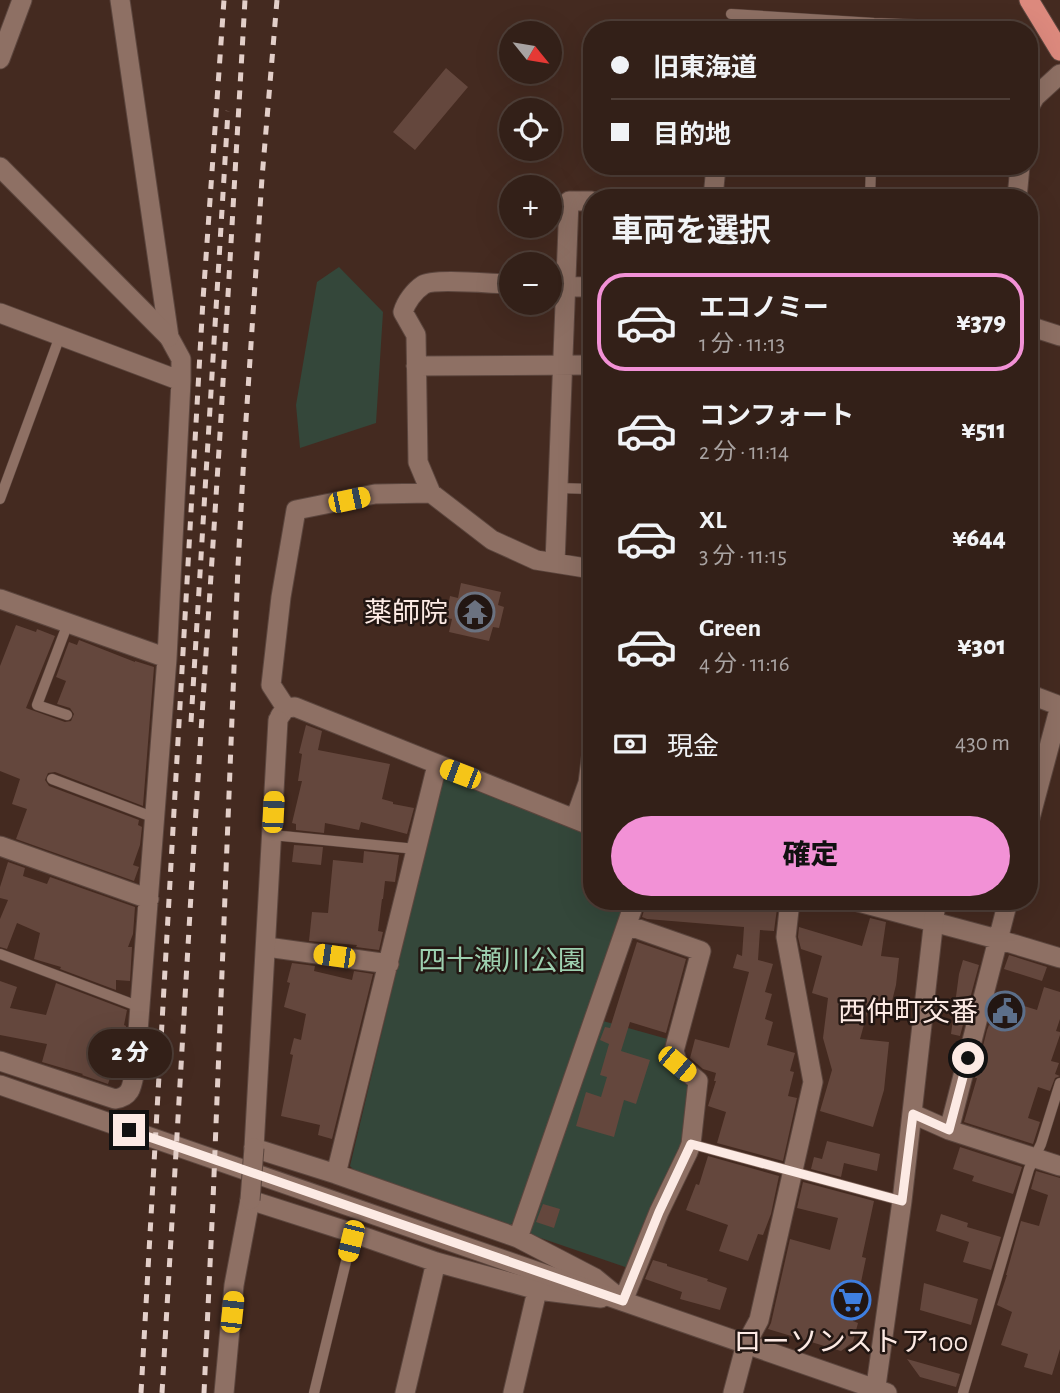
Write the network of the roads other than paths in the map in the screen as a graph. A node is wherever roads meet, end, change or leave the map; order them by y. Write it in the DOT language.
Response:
graph roads {
  1 [pos="22,0"];
  2 [pos="120,0"];
  3 [pos="1029,0"];
  4 [pos="731,14"];
  5 [pos="814,21"];
  6 [pos="1060,51"];
  7 [pos="0,59"];
  8 [pos="1060,74"];
  9 [pos="1038,94"];
  10 [pos="0,167"];
  11 [pos="583,201"];
  12 [pos="562,252"];
  13 [pos="499,284"];
  14 [pos="562,286"];
  15 [pos="583,287"];
  16 [pos="0,313"];
  17 [pos="559,315"];
  18 [pos="1038,329"];
  19 [pos="60,336"];
  20 [pos="1060,336"];
  21 [pos="169,337"];
  22 [pos="562,364"];
  23 [pos="583,365"];
  24 [pos="416,366"];
  25 [pos="181,380"];
  26 [pos="558,488"];
  27 [pos="583,489"];
  28 [pos="431,493"];
  29 [pos="0,499"];
  30 [pos="555,563"];
  31 [pos="583,568"];
  32 [pos="0,599"];
  33 [pos="68,623"];
  34 [pos="167,658"];
  35 [pos="1038,699"];
  36 [pos="1059,712"];
  37 [pos="282,714"];
  38 [pos="66,715"];
  39 [pos="437,765"];
  40 [pos="52,779"];
  41 [pos="1038,789"];
  42 [pos="155,818"];
  43 [pos="583,822"];
  44 [pos="272,835"];
  45 [pos="0,846"];
  46 [pos="416,849"];
  47 [pos="149,899"];
  48 [pos="632,910"];
  49 [pos="789,910"];
  50 [pos="889,910"];
  51 [pos="935,910"];
  52 [pos="1005,910"];
  53 [pos="934,922"];
  54 [pos="627,925"];
  55 [pos="997,939"];
  56 [pos="267,947"];
  57 [pos="0,954"];
  58 [pos="1060,958"];
  59 [pos="389,964"];
  60 [pos="140,1007"];
  61 [pos="0,1061"];
  62 [pos="1060,1083"];
  63 [pos="0,1085"];
  64 [pos="913,1114"];
  65 [pos="949,1130"];
  66 [pos="691,1144"];
  67 [pos="254,1147"];
  68 [pos="1034,1158"];
  69 [pos="1060,1166"];
  70 [pos="792,1172"];
  71 [pos="335,1174"];
  72 [pos="250,1200"];
  73 [pos="902,1201"];
  74 [pos="353,1233"];
  75 [pos="519,1238"];
  76 [pos="436,1262"];
  77 [pos="540,1282"];
  78 [pos="623,1301"];
  79 [pos="746,1344"];
  80 [pos="879,1392"];
  81 [pos="224,1393"];
  82 [pos="314,1393"];
  83 [pos="405,1393"];
  84 [pos="513,1393"];
  85 [pos="733,1393"];
  86 [pos="963,1393"];
  1 -- 7 [label="street"];
  2 -- 21 [label="street"];
  3 -- 6 [label="highway"];
  4 -- 5 [label="lane"];
  8 -- 9 [label="street"];
  10 -- 21 [label="street"];
  11 -- 12 [label="street"];
  13 -- 24 [label="street"];
  14 -- 15 [label="street"];
  16 -- 19 [label="street"];
  17 -- 22 [label="street"];
  18 -- 20 [label="street"];
  19 -- 25 [label="street"];
  19 -- 29 [label="lane"];
  21 -- 25 [label="street"];
  22 -- 23 [label="street"];
  22 -- 24 [label="street"];
  22 -- 26 [label="street"];
  24 -- 28 [label="street"];
  25 -- 34 [label="street"];
  26 -- 27 [label="lane"];
  26 -- 30 [label="street"];
  28 -- 30 [label="street"];
  28 -- 37 [label="street"];
  30 -- 31 [label="street"];
  32 -- 33 [label="street"];
  33 -- 34 [label="street"];
  33 -- 38 [label="lane"];
  34 -- 42 [label="street"];
  35 -- 36 [label="street"];
  36 -- 41 [label="street"];
  37 -- 39 [label="street"];
  37 -- 44 [label="street"];
  39 -- 43 [label="street"];
  39 -- 46 [label="street"];
  40 -- 42 [label="lane"];
  42 -- 47 [label="street"];
  44 -- 46 [label="lane"];
  44 -- 56 [label="street"];
  45 -- 47 [label="street"];
  46 -- 59 [label="street"];
  47 -- 60 [label="street"];
  48 -- 54 [label="street"];
  49 -- 70 [label="street"];
  50 -- 53 [label="street"];
  51 -- 53 [label="street"];
  52 -- 55 [label="street"];
  53 -- 55 [label="street"];
  53 -- 64 [label="street"];
  54 -- 66 [label="street"];
  54 -- 75 [label="street"];
  55 -- 58 [label="street"];
  55 -- 65 [label="street"];
  56 -- 59 [label="street"];
  56 -- 67 [label="street"];
  57 -- 60 [label="lane"];
  59 -- 71 [label="street"];
  60 -- 61 [label="street"];
  62 -- 68 [label="lane"];
  63 -- 77 [label="street"];
  64 -- 65 [label="street"];
  64 -- 73 [label="street"];
  65 -- 68 [label="street"];
  66 -- 70 [label="lane"];
  66 -- 78 [label="street"];
  67 -- 71 [label="street"];
  67 -- 72 [label="street, bridge"];
  68 -- 69 [label="street"];
  68 -- 86 [label="lane"];
  70 -- 73 [label="lane"];
  70 -- 79 [label="street"];
  71 -- 75 [label="street"];
  72 -- 74 [label="street"];
  72 -- 81 [label="street"];
  73 -- 80 [label="street"];
  74 -- 76 [label="street"];
  74 -- 82 [label="lane"];
  75 -- 78 [label="street"];
  76 -- 77 [label="street"];
  76 -- 83 [label="street"];
  77 -- 78 [label="street"];
  77 -- 84 [label="street"];
  78 -- 79 [label="street"];
  79 -- 80 [label="street"];
  79 -- 85 [label="street"];
}
